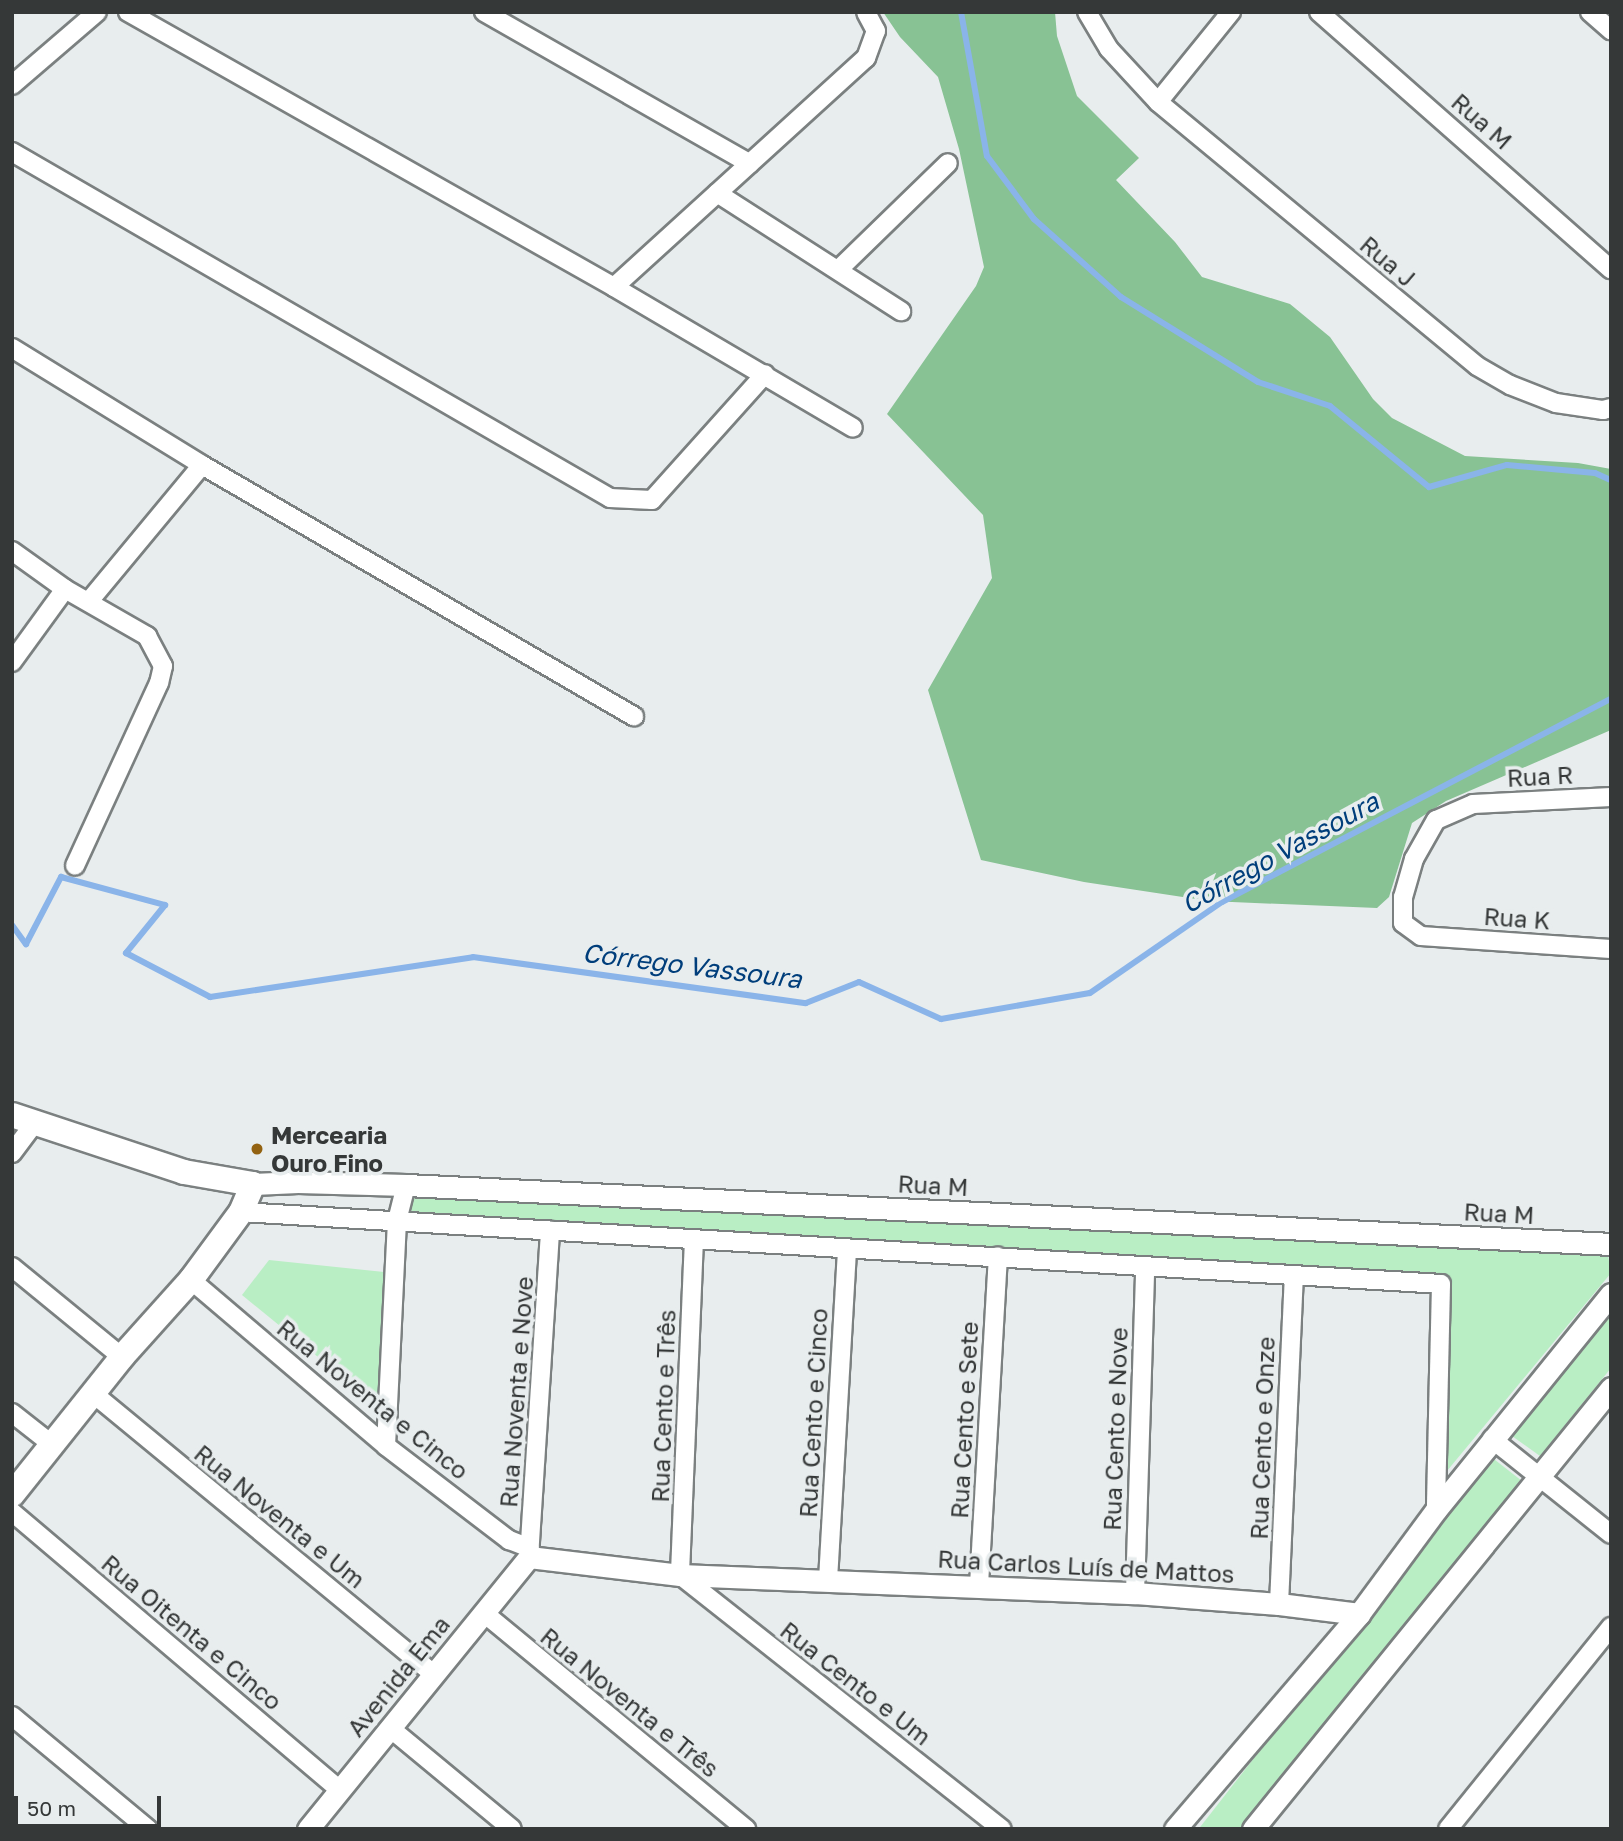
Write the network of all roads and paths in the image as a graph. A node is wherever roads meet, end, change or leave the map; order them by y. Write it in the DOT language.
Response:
graph roads {
  1 [pos="97,12"];
  2 [pos="128,12"];
  3 [pos="484,12"];
  4 [pos="866,12"];
  5 [pos="1087,12"];
  6 [pos="1231,12"];
  7 [pos="1319,12"];
  8 [pos="1590,12"];
  9 [pos="1611,30"];
  10 [pos="12,85"];
  11 [pos="1158,102"];
  12 [pos="12,152"];
  13 [pos="948,163"];
  14 [pos="750,164"];
  15 [pos="717,194"];
  16 [pos="1611,269"];
  17 [pos="838,271"];
  18 [pos="614,287"];
  19 [pos="901,311"];
  20 [pos="12,348"];
  21 [pos="765,374"];
  22 [pos="1611,408"];
  23 [pos="853,428"];
  24 [pos="202,465"];
  25 [pos="12,551"];
  26 [pos="65,589"];
  27 [pos="90,600"];
  28 [pos="12,662"];
  29 [pos="634,716"];
  30 [pos="1611,797"];
  31 [pos="75,866"];
  32 [pos="1421,936"];
  33 [pos="1611,949"];
  34 [pos="24,1119"];
  35 [pos="12,1153"];
  36 [pos="253,1184"];
  37 [pos="406,1185"];
  38 [pos="241,1212"];
  39 [pos="397,1222"];
  40 [pos="550,1231"];
  41 [pos="694,1239"];
  42 [pos="1611,1244"];
  43 [pos="847,1248"];
  44 [pos="998,1257"];
  45 [pos="1145,1266"];
  46 [pos="12,1267"];
  47 [pos="1294,1275"];
  48 [pos="191,1280"];
  49 [pos="1611,1294"];
  50 [pos="122,1357"];
  51 [pos="1611,1388"];
  52 [pos="95,1395"];
  53 [pos="12,1413"];
  54 [pos="1492,1439"];
  55 [pos="54,1446"];
  56 [pos="386,1446"];
  57 [pos="1541,1476"];
  58 [pos="12,1495"];
  59 [pos="1436,1510"];
  60 [pos="12,1512"];
  61 [pos="1611,1534"];
  62 [pos="530,1552"];
  63 [pos="680,1575"];
  64 [pos="828,1580"];
  65 [pos="979,1585"];
  66 [pos="1135,1593"];
  67 [pos="1279,1604"];
  68 [pos="484,1613"];
  69 [pos="1359,1614"];
  70 [pos="1611,1627"];
  71 [pos="434,1674"];
  72 [pos="12,1716"];
  73 [pos="390,1728"];
  74 [pos="340,1790"];
  75 [pos="148,1829"];
  76 [pos="308,1829"];
  77 [pos="512,1829"];
  78 [pos="746,1829"];
  79 [pos="1002,1829"];
  80 [pos="1175,1829"];
  81 [pos="1253,1829"];
  82 [pos="1448,1829"];
  1 -- 10 [label="street"];
  2 -- 18 [label="street"];
  3 -- 14 [label="street"];
  4 -- 14 [label="street"];
  5 -- 11 [label="street, Rua J"];
  6 -- 11 [label="street"];
  7 -- 16 [label="street, Rua M"];
  8 -- 9 [label="street"];
  11 -- 22 [label="street, Rua J"];
  12 -- 21 [label="street"];
  13 -- 17 [label="street"];
  14 -- 15 [label="street"];
  15 -- 17 [label="street"];
  15 -- 18 [label="street"];
  17 -- 19 [label="street"];
  18 -- 21 [label="street"];
  20 -- 24 [label="street"];
  21 -- 23 [label="street"];
  24 -- 27 [label="street"];
  24 -- 29 [label="street"];
  25 -- 26 [label="street"];
  26 -- 27 [label="street"];
  26 -- 28 [label="street"];
  27 -- 31 [label="street"];
  30 -- 32 [label="street, Rua R"];
  32 -- 33 [label="street, Rua K"];
  34 -- 35 [label="street"];
  34 -- 36 [label="main road"];
  36 -- 37 [label="street, Rua M"];
  36 -- 38 [label="main road"];
  37 -- 39 [label="street"];
  37 -- 42 [label="street, Rua M"];
  38 -- 39 [label="street"];
  38 -- 48 [label="main road"];
  39 -- 40 [label="street"];
  39 -- 56 [label="street"];
  40 -- 41 [label="street"];
  40 -- 62 [label="street, Rua Noventa e Nove"];
  41 -- 43 [label="street"];
  41 -- 63 [label="street, Rua Cento e Três"];
  43 -- 44 [label="street"];
  43 -- 64 [label="street, Rua Cento e Cinco"];
  44 -- 45 [label="street"];
  44 -- 65 [label="street, Rua Cento e Sete"];
  45 -- 47 [label="street"];
  45 -- 66 [label="street, Rua Cento e Nove"];
  46 -- 50 [label="street"];
  47 -- 59 [label="street"];
  47 -- 67 [label="street, Rua Cento e Onze"];
  48 -- 50 [label="main road"];
  48 -- 56 [label="street, Rua Noventa e Cinco"];
  49 -- 54 [label="street"];
  50 -- 52 [label="main road"];
  51 -- 57 [label="street"];
  52 -- 55 [label="main road"];
  52 -- 71 [label="street, Rua Noventa e Um"];
  53 -- 55 [label="street"];
  54 -- 57 [label="street"];
  54 -- 59 [label="street"];
  55 -- 58 [label="main road"];
  56 -- 62 [label="street, Rua Noventa e Cinco"];
  57 -- 61 [label="street"];
  57 -- 81 [label="street"];
  59 -- 69 [label="street"];
  60 -- 74 [label="street, Rua Oitenta e Cinco"];
  62 -- 63 [label="street, Rua Carlos Luís de Mattos"];
  62 -- 68 [label="street, Avenida Ema"];
  63 -- 64 [label="street, Rua Carlos Luís de Mattos"];
  63 -- 79 [label="street, Rua Cento e Um"];
  64 -- 65 [label="street, Rua Carlos Luís de Mattos"];
  65 -- 66 [label="street, Rua Carlos Luís de Mattos"];
  66 -- 67 [label="street, Rua Carlos Luís de Mattos"];
  67 -- 69 [label="street, Rua Carlos Luís de Mattos"];
  68 -- 71 [label="street, Avenida Ema"];
  68 -- 78 [label="street, Rua Noventa e Três"];
  69 -- 80 [label="street"];
  70 -- 82 [label="street"];
  71 -- 73 [label="street, Avenida Ema"];
  72 -- 75 [label="street"];
  73 -- 74 [label="street, Avenida Ema"];
  73 -- 77 [label="street"];
  74 -- 76 [label="street, Avenida Ema"];
}
